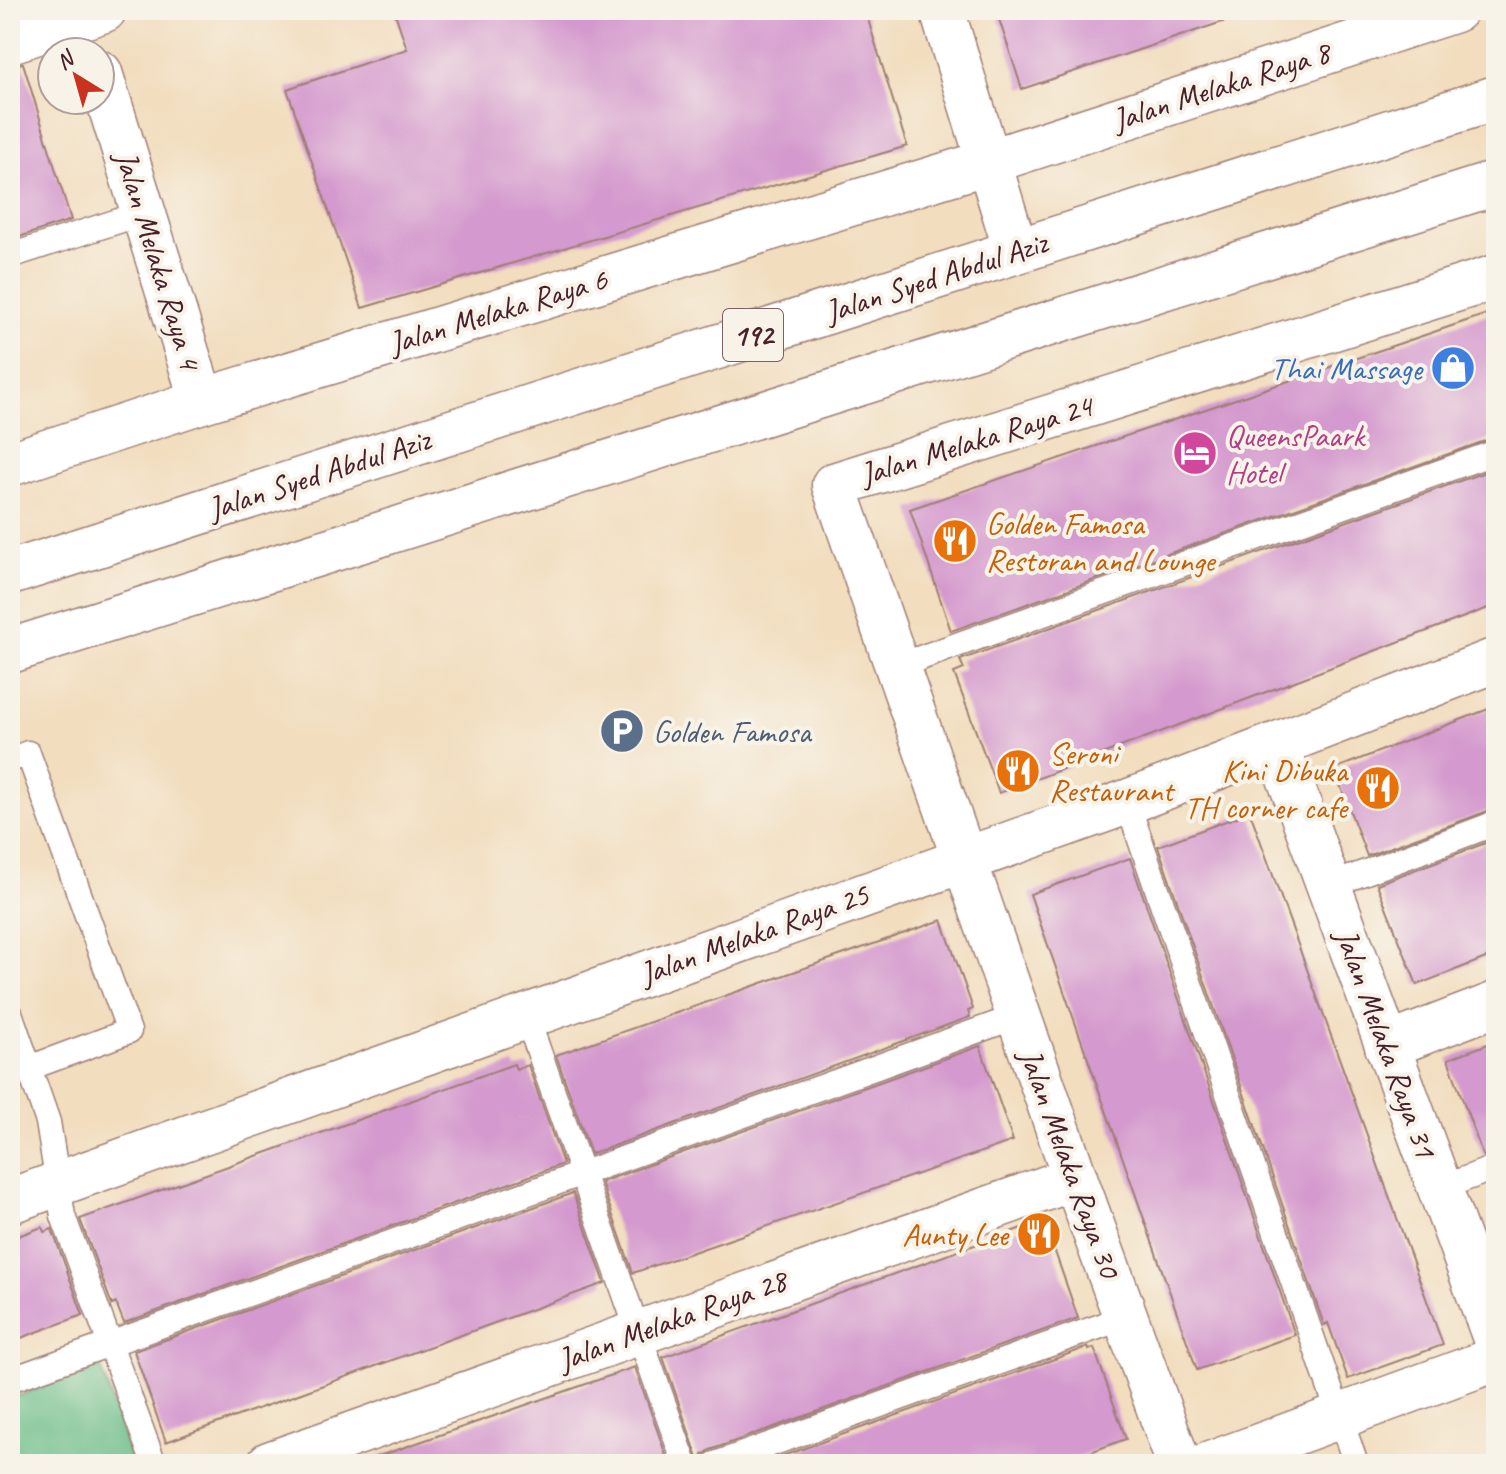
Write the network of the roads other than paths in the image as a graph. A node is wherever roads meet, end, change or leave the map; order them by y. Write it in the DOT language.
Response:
graph roads {
  1 [pos="942,10"];
  2 [pos="1455,10"];
  3 [pos="90,22"];
  4 [pos="10,41"];
  5 [pos="1496,98"];
  6 [pos="113,116"];
  7 [pos="988,162"];
  8 [pos="1496,183"];
  9 [pos="143,213"];
  10 [pos="1016,251"];
  11 [pos="10,256"];
  12 [pos="1496,277"];
  13 [pos="202,401"];
  14 [pos="1496,452"];
  15 [pos="10,464"];
  16 [pos="10,573"];
  17 [pos="10,651"];
  18 [pos="1496,660"];
  19 [pos="898,666"];
  20 [pos="1277,745"];
  21 [pos="10,760"];
  22 [pos="1127,802"];
  23 [pos="1496,823"];
  24 [pos="964,860"];
  25 [pos="1329,886"];
  26 [pos="1496,1004"];
  27 [pos="10,1013"];
  28 [pos="526,1015"];
  29 [pos="1018,1016"];
  30 [pos="1387,1046"];
  31 [pos="29,1068"];
  32 [pos="1496,1167"];
  33 [pos="580,1173"];
  34 [pos="1075,1178"];
  35 [pos="58,1184"];
  36 [pos="1439,1189"];
  37 [pos="10,1201"];
  38 [pos="1126,1317"];
  39 [pos="638,1332"];
  40 [pos="1496,1341"];
  41 [pos="110,1343"];
  42 [pos="1496,1359"];
  43 [pos="10,1380"];
  44 [pos="1340,1418"];
  45 [pos="154,1464"];
  46 [pos="269,1464"];
  47 [pos="685,1464"];
  48 [pos="715,1464"];
  49 [pos="1179,1464"];
  50 [pos="1210,1464"];
  51 [pos="1356,1464"];
  1 -- 7 [label="street"];
  2 -- 7 [label="street, Jalan Melaka Raya 8"];
  3 -- 4 [label="street"];
  5 -- 10 [label="street, Jalan Syed Abdul Aziz / 192"];
  6 -- 9 [label="street, Jalan Melaka Raya 4"];
  7 -- 10 [label="street"];
  7 -- 13 [label="street, Jalan Melaka Raya 6"];
  8 -- 17 [label="street, 192"];
  9 -- 11 [label="lane"];
  9 -- 13 [label="street, Jalan Melaka Raya 4"];
  10 -- 16 [label="street, Jalan Syed Abdul Aziz / 192"];
  12 -- 19 [label="street, Jalan Melaka Raya 24"];
  13 -- 15 [label="street, Jalan Melaka Raya 6"];
  14 -- 19 [label="lane"];
  18 -- 20 [label="street, Jalan Melaka Raya 25"];
  19 -- 24 [label="street, Jalan Melaka Raya 24"];
  20 -- 22 [label="street, Jalan Melaka Raya 25"];
  20 -- 25 [label="street, Jalan Melaka Raya 31"];
  21 -- 31 [label="lane"];
  22 -- 24 [label="street, Jalan Melaka Raya 25"];
  22 -- 44 [label="lane"];
  23 -- 25 [label="lane"];
  24 -- 28 [label="street, Jalan Melaka Raya 25"];
  24 -- 29 [label="street, Jalan Melaka Raya 30"];
  25 -- 30 [label="street, Jalan Melaka Raya 31"];
  26 -- 30 [label="street"];
  27 -- 31 [label="lane"];
  28 -- 33 [label="lane"];
  28 -- 35 [label="street, Jalan Melaka Raya 25"];
  29 -- 33 [label="lane"];
  29 -- 34 [label="street, Jalan Melaka Raya 30"];
  30 -- 36 [label="street, Jalan Melaka Raya 31"];
  31 -- 35 [label="lane"];
  32 -- 36 [label="lane"];
  33 -- 39 [label="lane"];
  33 -- 41 [label="lane"];
  34 -- 38 [label="street, Jalan Melaka Raya 30"];
  34 -- 39 [label="street, Jalan Melaka Raya 28"];
  35 -- 37 [label="street, Jalan Melaka Raya 25"];
  35 -- 41 [label="lane"];
  36 -- 40 [label="street, Jalan Melaka Raya 31"];
  38 -- 48 [label="lane"];
  38 -- 49 [label="street, Jalan Melaka Raya 30"];
  39 -- 46 [label="street, Jalan Melaka Raya 28"];
  39 -- 47 [label="lane"];
  41 -- 43 [label="lane"];
  41 -- 45 [label="lane"];
  42 -- 44 [label="street"];
  44 -- 50 [label="street"];
  44 -- 51 [label="lane"];
}
